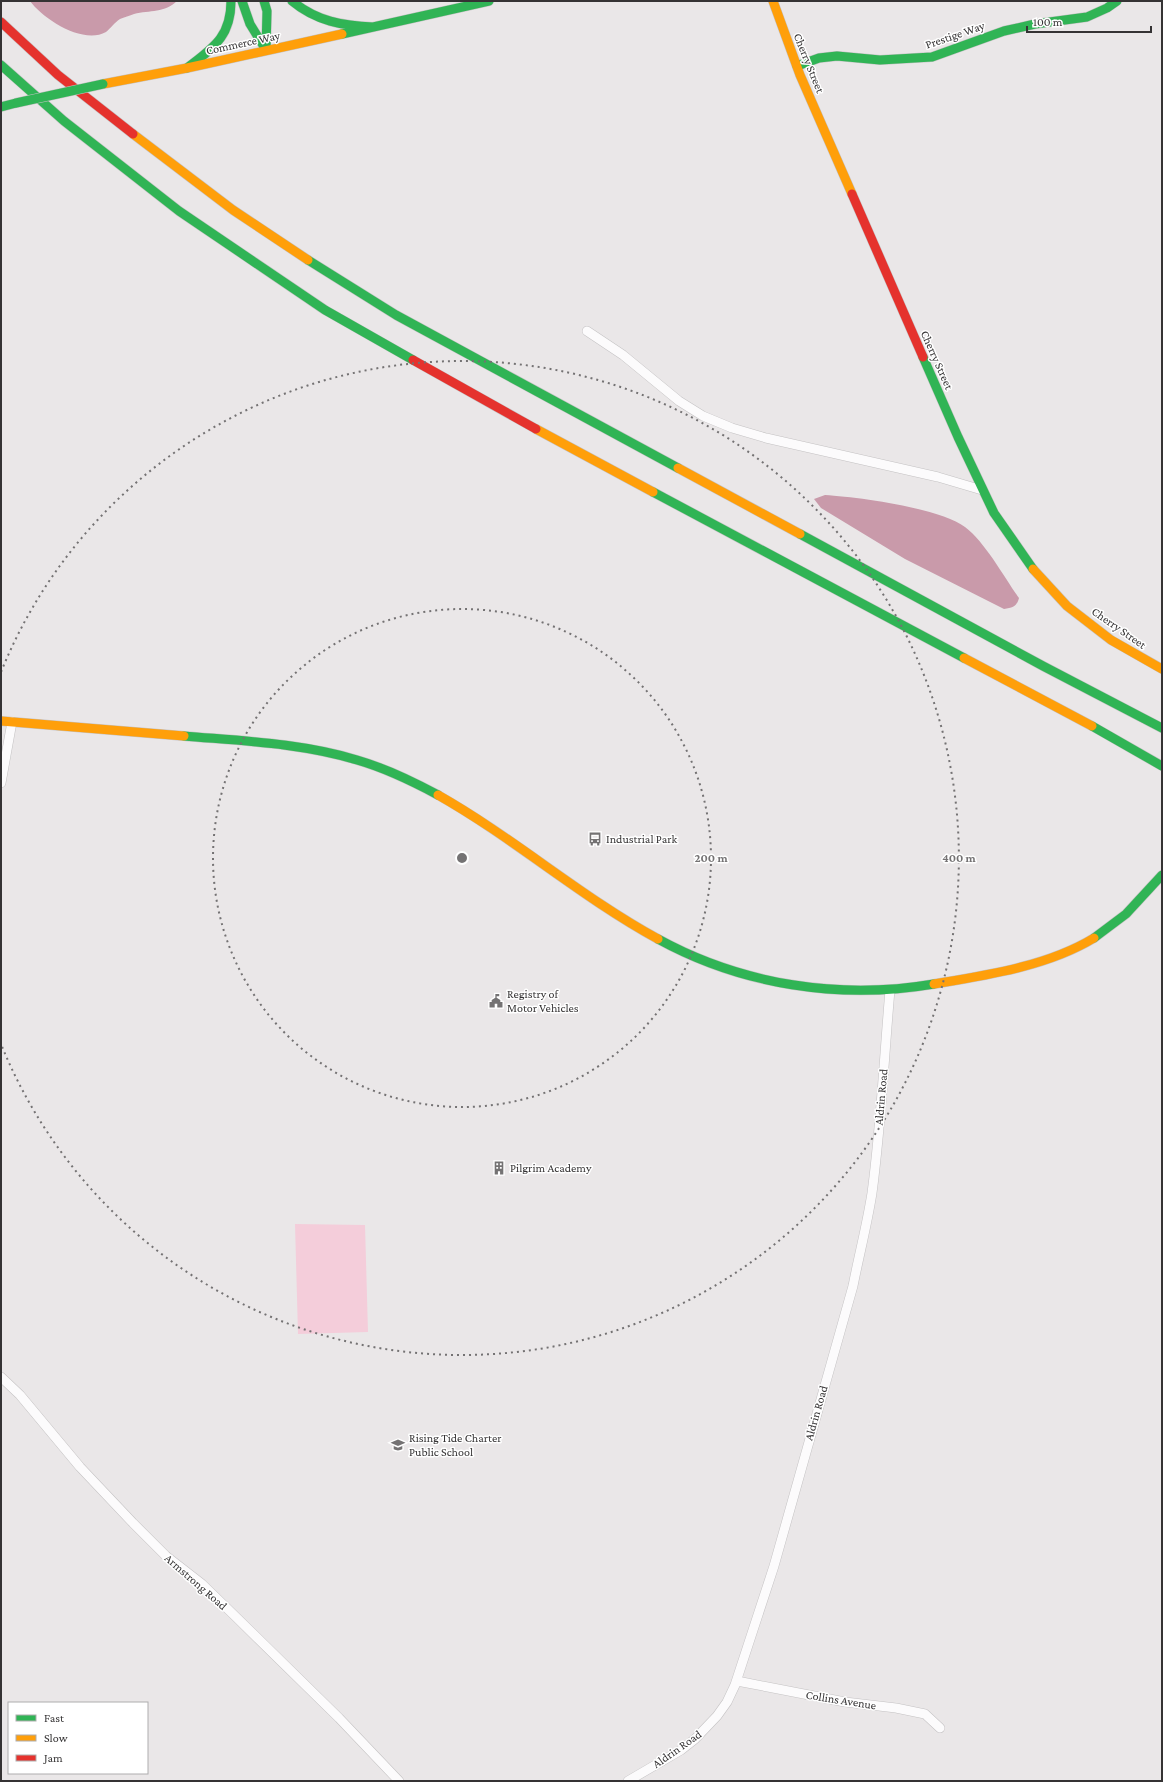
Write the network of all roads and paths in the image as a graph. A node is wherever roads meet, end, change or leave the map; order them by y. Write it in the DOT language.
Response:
graph roads {
  1 [pos="231,1"];
  2 [pos="242,1"];
  3 [pos="264,1"];
  4 [pos="292,1"];
  5 [pos="489,1"];
  6 [pos="773,1"];
  7 [pos="1117,1"];
  8 [pos="1,11"];
  9 [pos="1,22"];
  10 [pos="373,27"];
  11 [pos="266,50"];
  12 [pos="1,65"];
  13 [pos="797,66"];
  14 [pos="187,68"];
  15 [pos="58,75"];
  16 [pos="1,107"];
  17 [pos="586,331"];
  18 [pos="982,490"];
  19 [pos="1162,669"];
  20 [pos="1,721"];
  21 [pos="12,722"];
  22 [pos="1162,728"];
  23 [pos="1118,740"];
  24 [pos="1162,759"];
  25 [pos="1162,766"];
  26 [pos="1,783"];
  27 [pos="1162,875"];
  28 [pos="890,990"];
  29 [pos="1,1377"];
  30 [pos="737,1681"];
  31 [pos="940,1728"];
  32 [pos="399,1781"];
  33 [pos="628,1781"];
  1 -- 14 [label="main road"];
  2 -- 11 [label="main road"];
  3 -- 11 [label="main road"];
  4 -- 10 [label="main road"];
  5 -- 10 [label="main road, Commerce Way"];
  6 -- 13 [label="main road, Cherry Street"];
  7 -- 13 [label="main road, Prestige Way"];
  8 -- 15 [label="main road"];
  9 -- 15 [label="main road"];
  10 -- 11 [label="main road, Commerce Way"];
  11 -- 14 [label="main road, Commerce Way"];
  12 -- 23 [label="main road"];
  13 -- 18 [label="main road, Cherry Street"];
  14 -- 16 [label="main road, Commerce Way, bridge"];
  15 -- 22 [label="main road"];
  17 -- 18 [label="street"];
  18 -- 19 [label="main road, Cherry Street"];
  20 -- 21 [label="main road"];
  21 -- 26 [label="street"];
  21 -- 28 [label="main road"];
  23 -- 24 [label="main road"];
  23 -- 25 [label="main road"];
  27 -- 28 [label="main road"];
  28 -- 30 [label="street, Aldrin Road"];
  29 -- 32 [label="street, Armstrong Road"];
  30 -- 31 [label="street, Collins Avenue"];
  30 -- 33 [label="street, Aldrin Road"];
}
